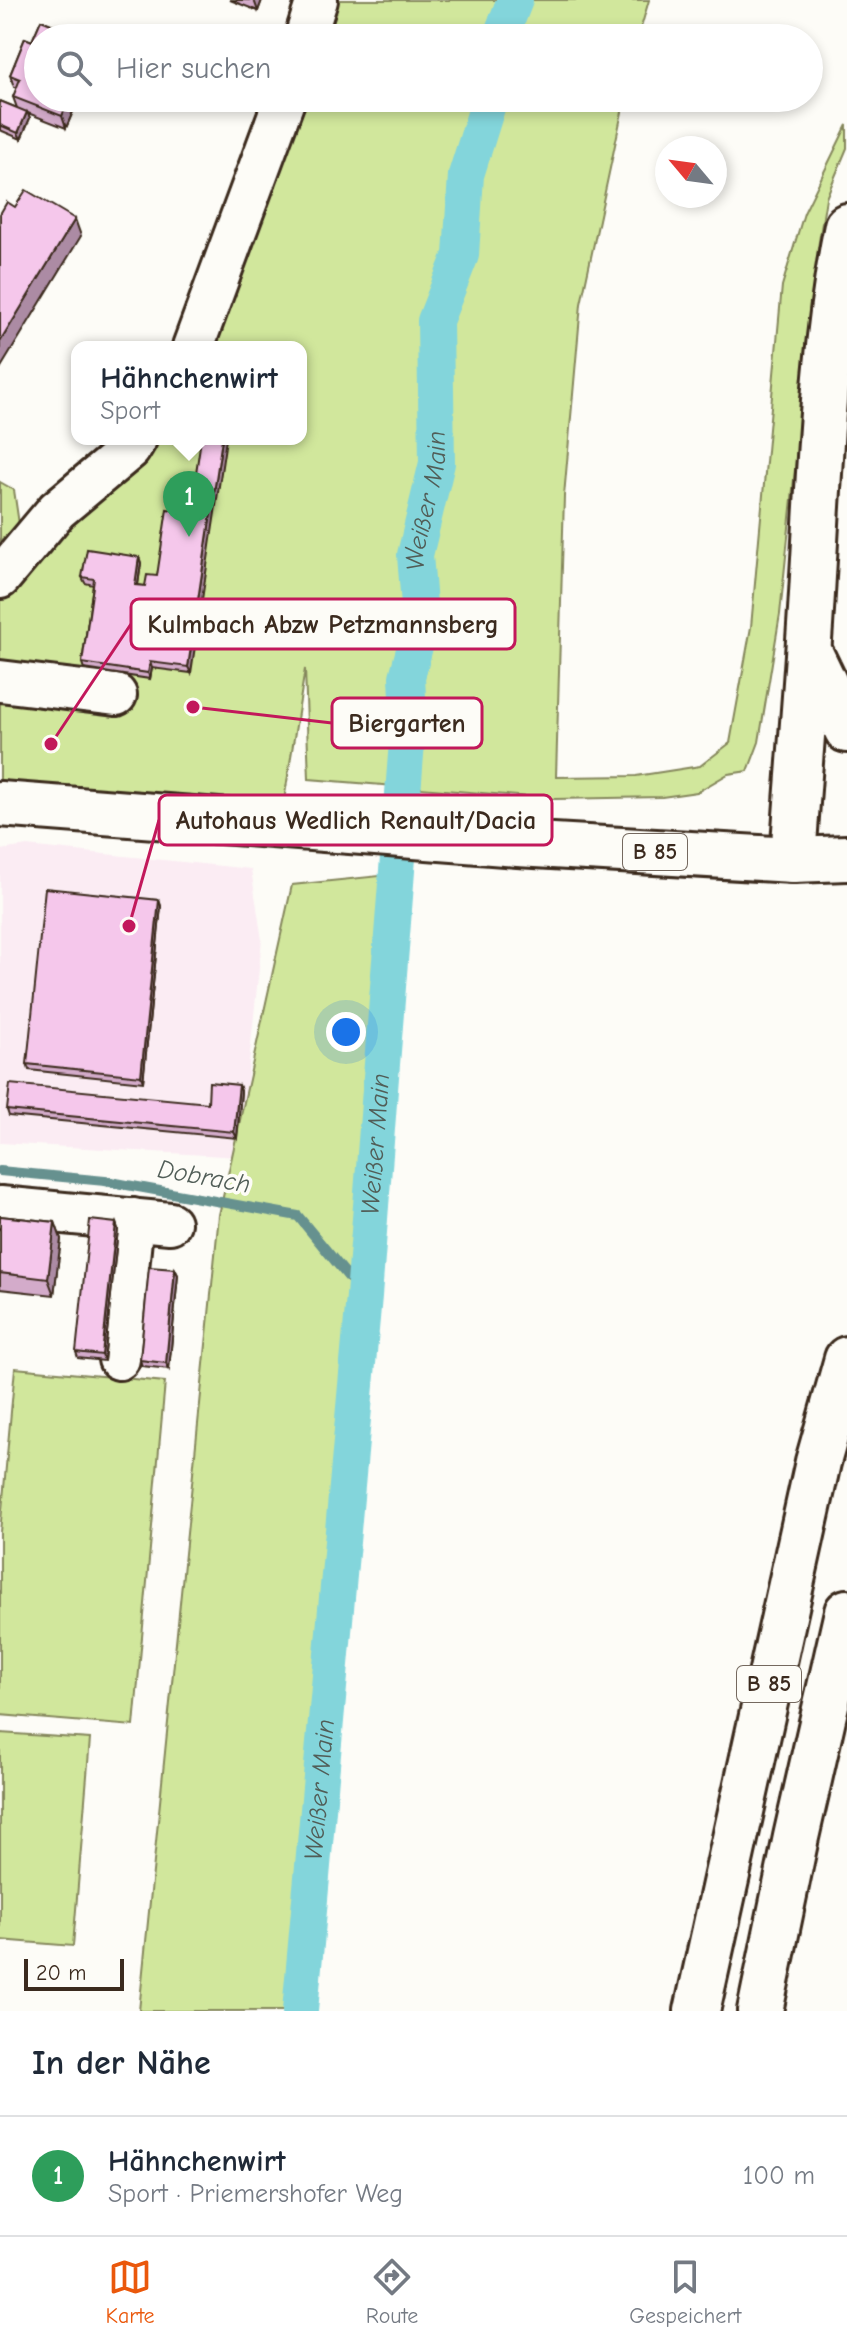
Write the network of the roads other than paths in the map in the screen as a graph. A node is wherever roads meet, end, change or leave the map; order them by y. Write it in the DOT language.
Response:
graph roads {
  1 [pos="317,0"];
  2 [pos="309,24"];
  3 [pos="280,112"];
  4 [pos="847,226"];
  5 [pos="195,341"];
  6 [pos="132,445"];
  7 [pos="0,578"];
  8 [pos="809,651"];
  9 [pos="0,681"];
  10 [pos="116,695"];
  11 [pos="847,730"];
  12 [pos="0,804"];
  13 [pos="847,858"];
  14 [pos="793,860"];
  15 [pos="0,1207"];
  16 [pos="119,1359"];
  17 [pos="847,1359"];
  18 [pos="845,1636"];
  19 [pos="697,2011"];
  20 [pos="760,2011"];
  1 -- 2 [label="street"];
  3 -- 5 [label="street"];
  4 -- 8 [label="main road"];
  6 -- 7 [label="street"];
  8 -- 11 [label="main road"];
  8 -- 14 [label="main road"];
  9 -- 10 [label="street"];
  12 -- 14 [label="main road, B 85"];
  13 -- 14 [label="main road, B 85"];
  15 -- 16 [label="street"];
  17 -- 19 [label="main road, B 85"];
  18 -- 20 [label="main road"];
}
